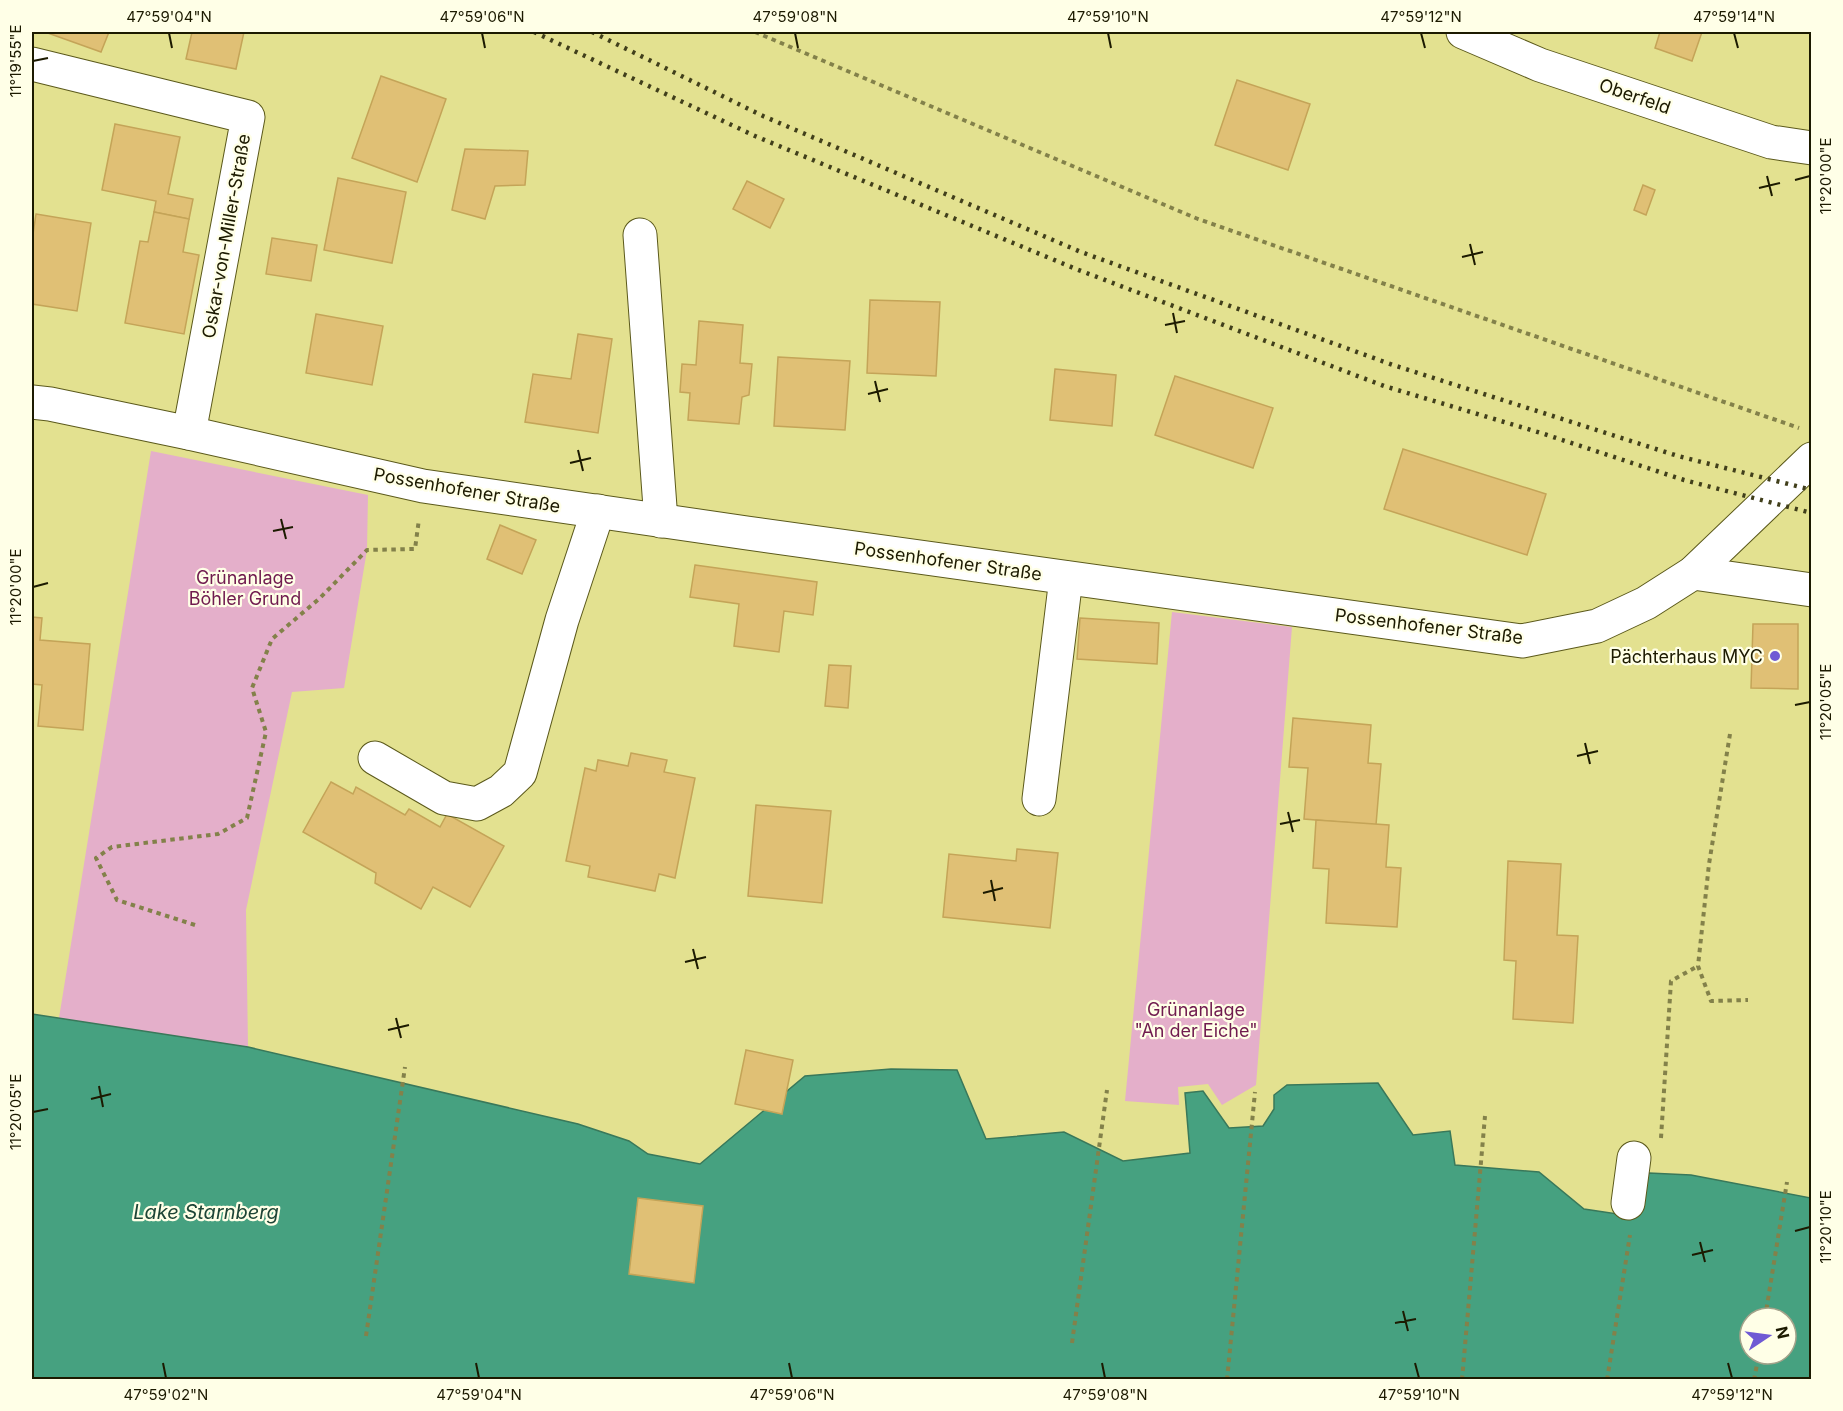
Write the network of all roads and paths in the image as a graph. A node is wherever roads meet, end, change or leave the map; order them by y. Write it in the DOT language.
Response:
graph roads {
  1 [pos="755,32"];
  2 [pos="1462,32"];
  3 [pos="32,64"];
  4 [pos="1812,148"];
  5 [pos="640,235"];
  6 [pos="32,402"];
  7 [pos="1800,428"];
  8 [pos="189,433"];
  9 [pos="1812,459"];
  10 [pos="423,486"];
  11 [pos="598,511"];
  12 [pos="661,521"];
  13 [pos="1693,573"];
  14 [pos="1066,578"];
  15 [pos="1812,590"];
  16 [pos="1730,734"];
  17 [pos="375,758"];
  18 [pos="1039,799"];
  19 [pos="195,925"];
  20 [pos="1698,966"];
  21 [pos="1748,1000"];
  22 [pos="405,1067"];
  23 [pos="1107,1090"];
  24 [pos="1256,1092"];
  25 [pos="1485,1116"];
  26 [pos="1661,1139"];
  27 [pos="1634,1158"];
  28 [pos="1787,1182"];
  29 [pos="1629,1216"];
  30 [pos="1767,1306"];
  31 [pos="366,1336"];
  32 [pos="1072,1343"];
  33 [pos="1227,1380"];
  34 [pos="1462,1380"];
  35 [pos="1607,1380"];
  1 -- 7 [label="path"];
  2 -- 4 [label="main road, Oberfeld"];
  3 -- 8 [label="main road, Oskar-von-Miller-Straße"];
  5 -- 12 [label="main road"];
  6 -- 8 [label="main road, Possenhofener Straße"];
  8 -- 10 [label="main road, Possenhofener Straße"];
  9 -- 13 [label="main road, Possenhofener Straße"];
  10 -- 11 [label="main road, Possenhofener Straße"];
  10 -- 19 [label="path"];
  11 -- 12 [label="main road, Possenhofener Straße"];
  11 -- 17 [label="main road"];
  12 -- 14 [label="main road, Possenhofener Straße"];
  13 -- 14 [label="main road, Possenhofener Straße"];
  13 -- 15 [label="main road"];
  14 -- 18 [label="main road"];
  16 -- 20 [label="path"];
  20 -- 21 [label="path"];
  20 -- 26 [label="path"];
  22 -- 31 [label="path"];
  23 -- 32 [label="path"];
  24 -- 33 [label="path"];
  25 -- 34 [label="path"];
  27 -- 29 [label="main road"];
  28 -- 30 [label="path"];
  29 -- 35 [label="path"];
}
